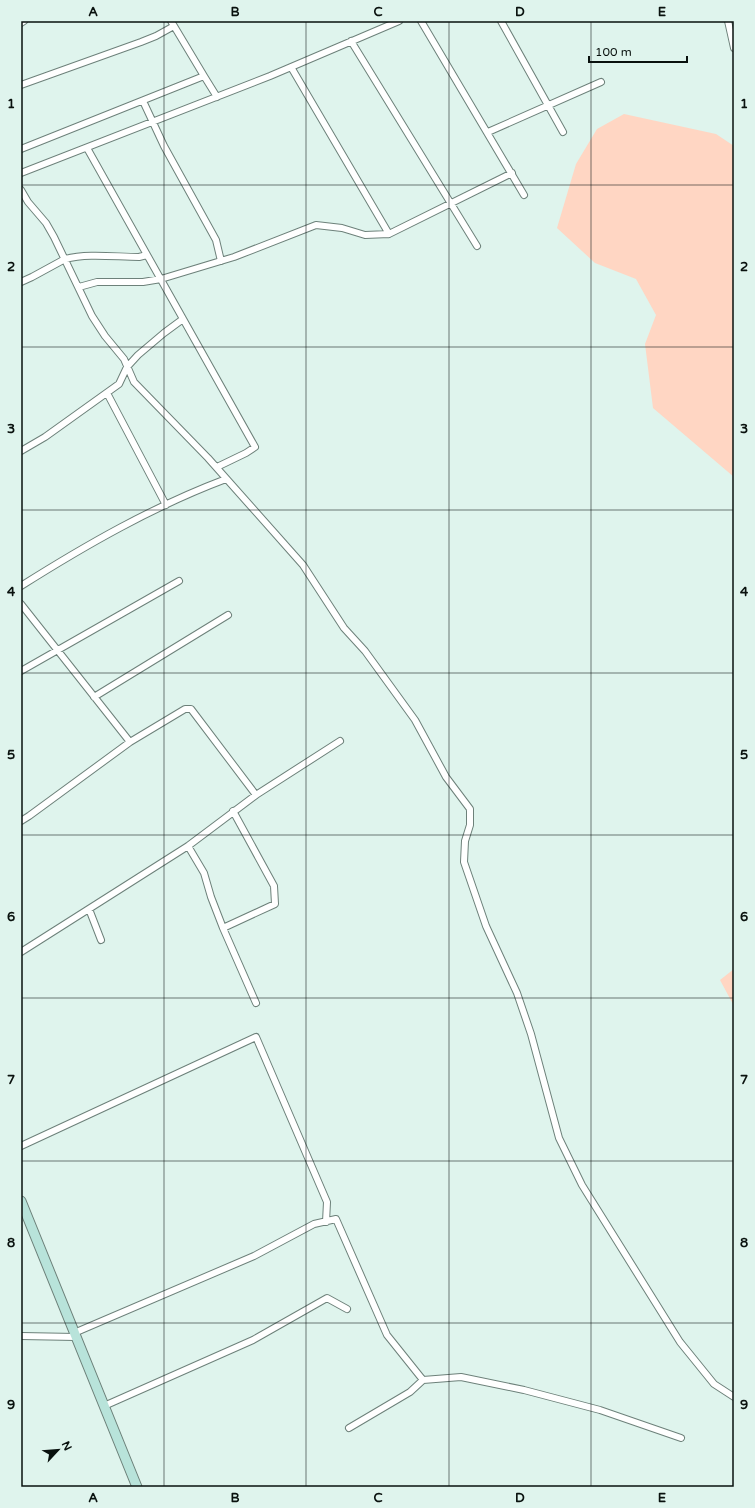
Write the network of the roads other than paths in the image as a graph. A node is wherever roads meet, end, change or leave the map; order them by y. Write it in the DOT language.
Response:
graph roads {
  1 [pos="24,21"];
  2 [pos="399,21"];
  3 [pos="421,21"];
  4 [pos="501,21"];
  5 [pos="728,21"];
  6 [pos="21,23"];
  7 [pos="173,23"];
  8 [pos="351,41"];
  9 [pos="734,48"];
  10 [pos="291,67"];
  11 [pos="204,76"];
  12 [pos="601,82"];
  13 [pos="21,85"];
  14 [pos="217,97"];
  15 [pos="144,101"];
  16 [pos="548,105"];
  17 [pos="153,122"];
  18 [pos="488,132"];
  19 [pos="563,132"];
  20 [pos="87,148"];
  21 [pos="21,150"];
  22 [pos="21,173"];
  23 [pos="512,173"];
  24 [pos="21,190"];
  25 [pos="524,195"];
  26 [pos="450,204"];
  27 [pos="389,234"];
  28 [pos="477,246"];
  29 [pos="147,255"];
  30 [pos="65,259"];
  31 [pos="221,261"];
  32 [pos="161,279"];
  33 [pos="21,282"];
  34 [pos="78,287"];
  35 [pos="183,319"];
  36 [pos="127,367"];
  37 [pos="107,393"];
  38 [pos="21,451"];
  39 [pos="217,467"];
  40 [pos="226,479"];
  41 [pos="166,505"];
  42 [pos="179,581"];
  43 [pos="21,586"];
  44 [pos="21,604"];
  45 [pos="228,615"];
  46 [pos="58,651"];
  47 [pos="21,671"];
  48 [pos="94,697"];
  49 [pos="340,741"];
  50 [pos="130,742"];
  51 [pos="256,795"];
  52 [pos="233,812"];
  53 [pos="21,821"];
  54 [pos="188,846"];
  55 [pos="88,909"];
  56 [pos="223,928"];
  57 [pos="101,940"];
  58 [pos="21,952"];
  59 [pos="256,1003"];
  60 [pos="21,1146"];
  61 [pos="21,1201"];
  62 [pos="326,1222"];
  63 [pos="347,1309"];
  64 [pos="75,1335"];
  65 [pos="21,1336"];
  66 [pos="422,1380"];
  67 [pos="734,1397"];
  68 [pos="104,1406"];
  69 [pos="349,1428"];
  70 [pos="681,1438"];
  71 [pos="137,1487"];
  1 -- 6 [label="street"];
  2 -- 8 [label="street"];
  3 -- 18 [label="street"];
  4 -- 16 [label="street"];
  5 -- 9 [label="street"];
  7 -- 11 [label="street"];
  7 -- 13 [label="street"];
  8 -- 10 [label="street"];
  8 -- 26 [label="street"];
  10 -- 14 [label="street"];
  10 -- 27 [label="street"];
  11 -- 14 [label="street"];
  11 -- 15 [label="street"];
  12 -- 16 [label="street"];
  14 -- 17 [label="street"];
  15 -- 17 [label="street"];
  15 -- 21 [label="street"];
  16 -- 18 [label="street"];
  16 -- 19 [label="street"];
  17 -- 20 [label="street"];
  17 -- 31 [label="street"];
  18 -- 23 [label="street"];
  20 -- 22 [label="street"];
  20 -- 29 [label="street"];
  23 -- 25 [label="street"];
  23 -- 26 [label="street"];
  24 -- 30 [label="street"];
  26 -- 27 [label="street"];
  26 -- 28 [label="street"];
  27 -- 31 [label="street"];
  29 -- 30 [label="street"];
  29 -- 32 [label="street"];
  30 -- 33 [label="street"];
  30 -- 34 [label="street"];
  31 -- 32 [label="street"];
  32 -- 34 [label="street"];
  32 -- 35 [label="street"];
  34 -- 36 [label="street"];
  35 -- 36 [label="street"];
  35 -- 39 [label="street"];
  36 -- 37 [label="street"];
  36 -- 39 [label="street"];
  37 -- 38 [label="street"];
  37 -- 41 [label="street"];
  39 -- 40 [label="street"];
  40 -- 41 [label="street"];
  40 -- 67 [label="street"];
  41 -- 43 [label="street"];
  42 -- 46 [label="street"];
  44 -- 46 [label="street"];
  45 -- 48 [label="street"];
  46 -- 47 [label="street"];
  46 -- 48 [label="street"];
  48 -- 50 [label="street"];
  49 -- 51 [label="street"];
  50 -- 51 [label="street"];
  50 -- 53 [label="street"];
  51 -- 52 [label="street"];
  52 -- 54 [label="street"];
  52 -- 56 [label="street"];
  54 -- 55 [label="street"];
  54 -- 56 [label="street"];
  55 -- 57 [label="street"];
  55 -- 58 [label="street"];
  56 -- 59 [label="street"];
  60 -- 62 [label="street"];
  61 -- 64 [label="main road"];
  62 -- 64 [label="street"];
  62 -- 66 [label="street"];
  63 -- 68 [label="street"];
  64 -- 65 [label="street"];
  64 -- 68 [label="main road"];
  66 -- 69 [label="street"];
  66 -- 70 [label="street"];
  68 -- 71 [label="main road"];
}
